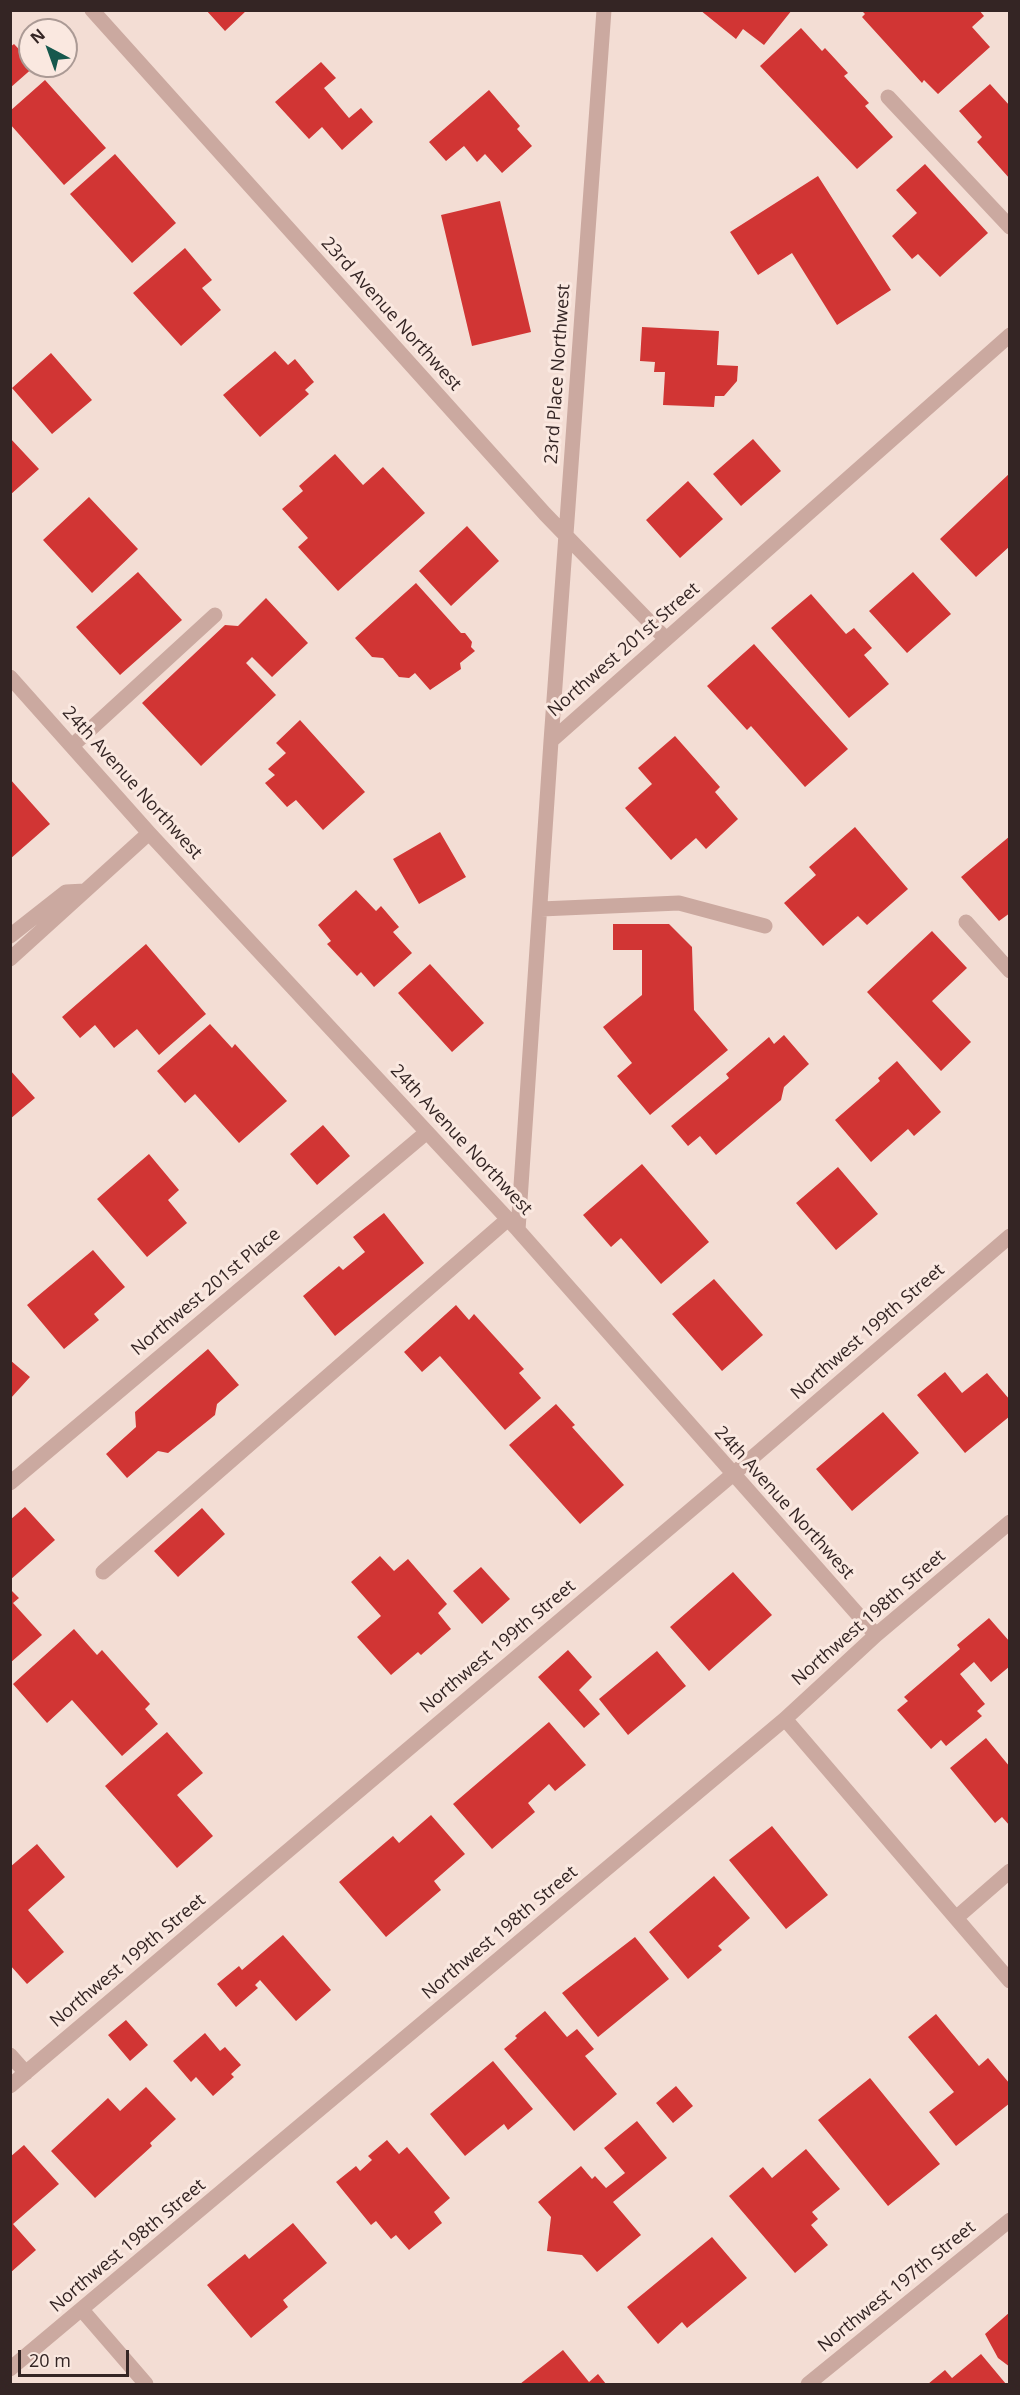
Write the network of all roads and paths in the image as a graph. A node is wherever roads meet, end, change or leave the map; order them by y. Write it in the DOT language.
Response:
graph roads {
  1 [pos="92,10"];
  2 [pos="604,10"];
  3 [pos="888,98"];
  4 [pos="1010,227"];
  5 [pos="1010,336"];
  6 [pos="566,536"];
  7 [pos="215,615"];
  8 [pos="666,639"];
  9 [pos="11,678"];
  10 [pos="551,741"];
  11 [pos="72,746"];
  12 [pos="149,833"];
  13 [pos="85,891"];
  14 [pos="542,909"];
  15 [pos="966,922"];
  16 [pos="765,926"];
  17 [pos="10,936"];
  18 [pos="10,959"];
  19 [pos="1010,971"];
  20 [pos="427,1132"];
  21 [pos="512,1225"];
  22 [pos="1010,1236"];
  23 [pos="732,1475"];
  24 [pos="10,1483"];
  25 [pos="1010,1522"];
  26 [pos="103,1572"];
  27 [pos="876,1635"];
  28 [pos="785,1719"];
  29 [pos="1010,1871"];
  30 [pos="956,1918"];
  31 [pos="1010,1981"];
  32 [pos="10,2055"];
  33 [pos="26,2073"];
  34 [pos="10,2086"];
  35 [pos="1010,2220"];
  36 [pos="82,2310"];
  37 [pos="10,2369"];
  38 [pos="146,2385"];
  39 [pos="808,2385"];
  1 -- 6 [label="street, 23rd Avenue Northwest"];
  2 -- 6 [label="street, 23rd Place Northwest"];
  3 -- 4 [label="street"];
  5 -- 8 [label="street, Northwest 201st Street"];
  6 -- 8 [label="street, 23rd Avenue Northwest"];
  6 -- 10 [label="street, 23rd Place Northwest"];
  7 -- 11 [label="street"];
  8 -- 10 [label="street, Northwest 201st Street"];
  9 -- 11 [label="street, 24th Avenue Northwest"];
  10 -- 14 [label="street, Northwest 201st Street"];
  11 -- 12 [label="street, 24th Avenue Northwest"];
  12 -- 13 [label="street"];
  12 -- 20 [label="street, 24th Avenue Northwest"];
  13 -- 17 [label="street"];
  13 -- 18 [label="street"];
  14 -- 16 [label="street"];
  14 -- 21 [label="street, Northwest 201st Street"];
  15 -- 19 [label="street"];
  20 -- 21 [label="street, 24th Avenue Northwest"];
  20 -- 24 [label="street, Northwest 201st Place"];
  21 -- 23 [label="street, 24th Avenue Northwest"];
  21 -- 26 [label="street"];
  22 -- 23 [label="street, Northwest 199th Street"];
  23 -- 27 [label="street, 24th Avenue Northwest"];
  23 -- 33 [label="street, Northwest 199th Street"];
  25 -- 27 [label="street, Northwest 198th Street"];
  27 -- 28 [label="street, Northwest 198th Street"];
  28 -- 30 [label="street"];
  28 -- 36 [label="street, Northwest 198th Street"];
  29 -- 30 [label="street"];
  30 -- 31 [label="street"];
  32 -- 33 [label="street"];
  33 -- 34 [label="street, Northwest 199th Street"];
  35 -- 39 [label="street, Northwest 197th Street"];
  36 -- 37 [label="street, Northwest 198th Street"];
  36 -- 38 [label="street"];
}
